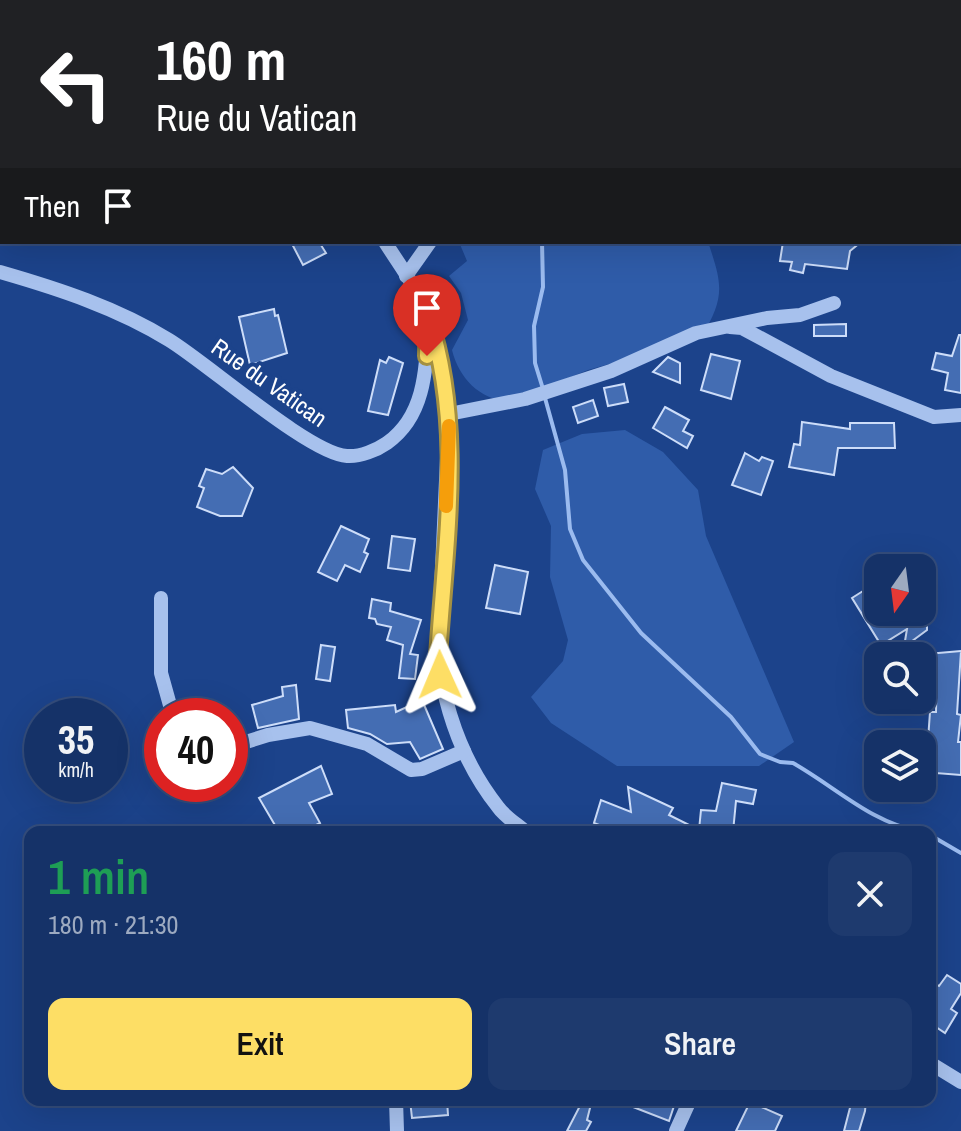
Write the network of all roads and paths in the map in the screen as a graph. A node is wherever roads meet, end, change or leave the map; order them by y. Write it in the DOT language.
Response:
graph roads {
  1 [pos="386,244"];
  2 [pos="429,244"];
  3 [pos="0,272"];
  4 [pos="406,276"];
  5 [pos="834,303"];
  6 [pos="428,316"];
  7 [pos="722,326"];
  8 [pos="449,414"];
  9 [pos="961,415"];
  10 [pos="161,598"];
  11 [pos="168,698"];
  12 [pos="248,741"];
  13 [pos="464,751"];
  14 [pos="519,826"];
  15 [pos="936,1067"];
  16 [pos="961,1082"];
  17 [pos="396,1106"];
  18 [pos="687,1106"];
  19 [pos="397,1131"];
  20 [pos="676,1131"];
  1 -- 4 [label="street"];
  2 -- 4 [label="street"];
  3 -- 6 [label="street, Rue du Vatican"];
  4 -- 6 [label="street"];
  5 -- 7 [label="street"];
  6 -- 8 [label="street"];
  7 -- 8 [label="street"];
  7 -- 9 [label="street"];
  8 -- 13 [label="street"];
  10 -- 11 [label="street"];
  12 -- 13 [label="street"];
  13 -- 14 [label="street"];
  15 -- 16 [label="street"];
  17 -- 19 [label="street"];
  18 -- 20 [label="street"];
}
